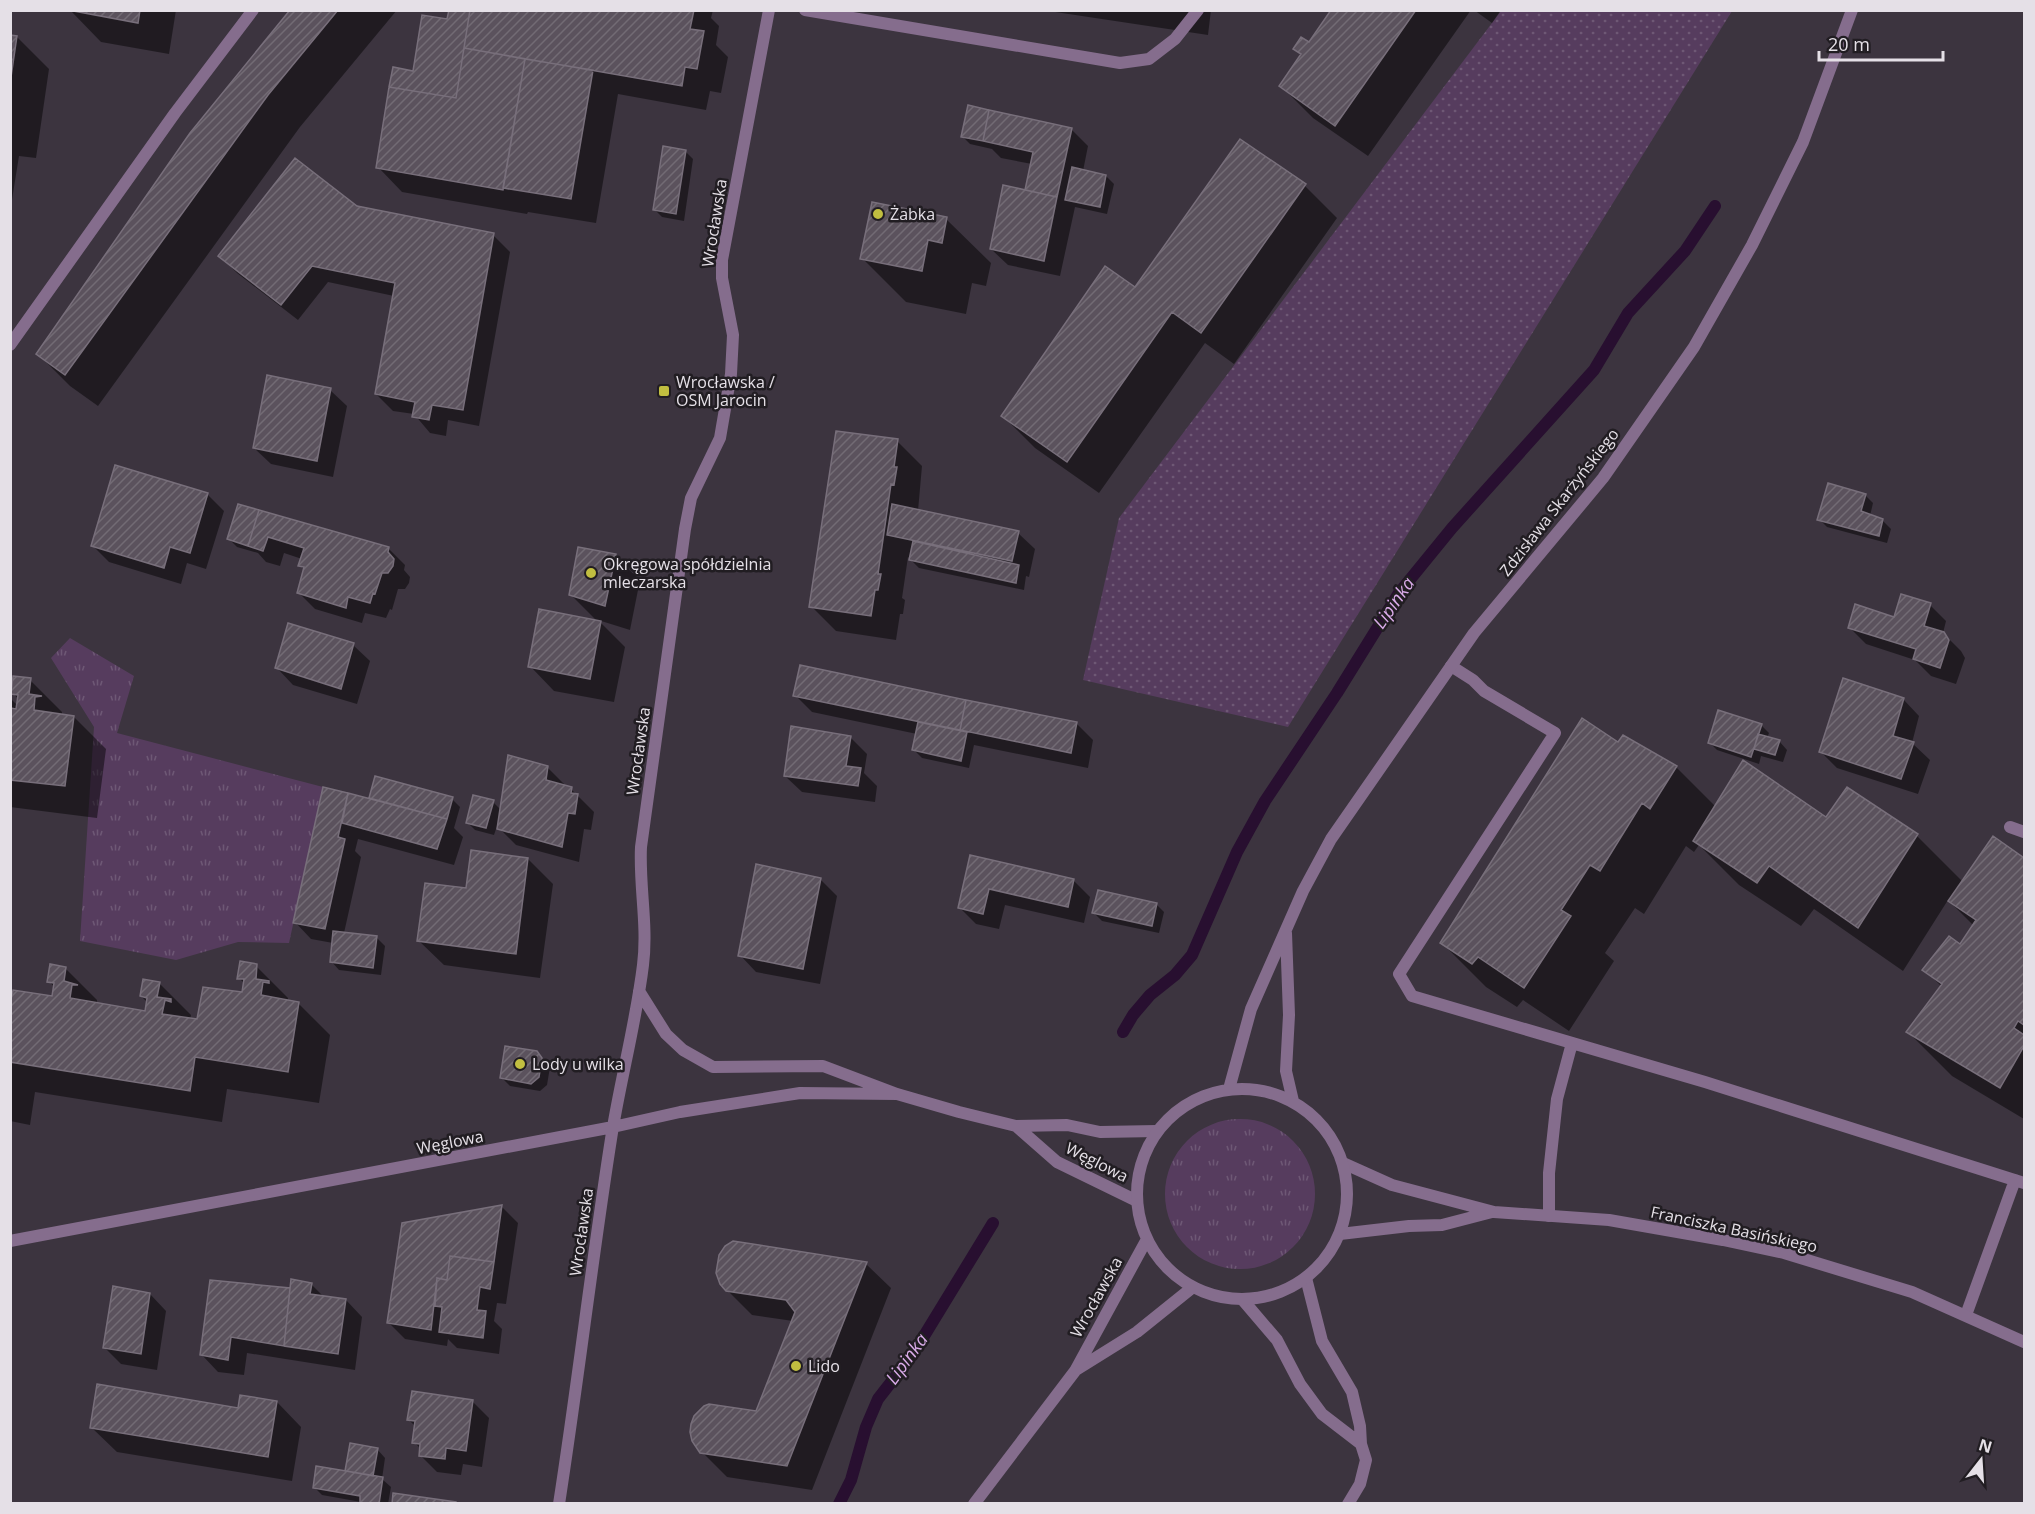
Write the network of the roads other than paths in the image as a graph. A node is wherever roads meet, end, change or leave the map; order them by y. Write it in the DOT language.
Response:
graph roads {
  1 [pos="253,10"];
  2 [pos="769,10"];
  3 [pos="805,10"];
  4 [pos="1198,10"];
  5 [pos="1852,10"];
  6 [pos="10,345"];
  7 [pos="1451,666"];
  8 [pos="2010,827"];
  9 [pos="2025,832"];
  10 [pos="1286,929"];
  11 [pos="639,991"];
  12 [pos="1572,1043"];
  13 [pos="1229,1089"];
  14 [pos="897,1094"];
  15 [pos="1293,1101"];
  16 [pos="1016,1126"];
  17 [pos="613,1127"];
  18 [pos="1157,1131"];
  19 [pos="1343,1163"];
  20 [pos="2020,1182"];
  21 [pos="1137,1201"];
  22 [pos="1494,1212"];
  23 [pos="1549,1216"];
  24 [pos="1340,1234"];
  25 [pos="1147,1239"];
  26 [pos="10,1241"];
  27 [pos="1306,1278"];
  28 [pos="1193,1287"];
  29 [pos="1242,1299"];
  30 [pos="1966,1315"];
  31 [pos="2025,1342"];
  32 [pos="1075,1371"];
  33 [pos="1361,1444"];
  34 [pos="559,1503"];
  35 [pos="974,1503"];
  36 [pos="1348,1503"];
  1 -- 6 [label="street"];
  2 -- 11 [label="street, Wrocławska"];
  3 -- 4 [label="street"];
  5 -- 7 [label="street, Zdzisława Skarżyńskiego"];
  7 -- 10 [label="street, Zdzisława Skarżyńskiego"];
  7 -- 12 [label="street"];
  8 -- 9 [label="street"];
  10 -- 13 [label="street, Zdzisława Skarżyńskiego"];
  10 -- 15 [label="street, Zdzisława Skarżyńskiego"];
  11 -- 14 [label="street, Węglowa"];
  11 -- 17 [label="street, Wrocławska"];
  12 -- 20 [label="street"];
  12 -- 23 [label="street"];
  13 -- 15 [label="street"];
  13 -- 18 [label="street"];
  14 -- 16 [label="street, Węglowa"];
  14 -- 17 [label="street, Węglowa"];
  15 -- 19 [label="street"];
  16 -- 18 [label="street, Węglowa"];
  16 -- 21 [label="street, Węglowa"];
  17 -- 26 [label="street, Węglowa"];
  17 -- 34 [label="street, Wrocławska"];
  18 -- 21 [label="street"];
  19 -- 22 [label="street, Franciszka Basińskiego"];
  19 -- 24 [label="street"];
  20 -- 30 [label="street"];
  21 -- 25 [label="street"];
  22 -- 23 [label="street, Franciszka Basińskiego"];
  22 -- 24 [label="street, Franciszka Basińskiego"];
  23 -- 30 [label="street, Franciszka Basińskiego"];
  24 -- 27 [label="street"];
  25 -- 28 [label="street"];
  25 -- 32 [label="street, Wrocławska"];
  27 -- 29 [label="street"];
  27 -- 33 [label="street"];
  28 -- 29 [label="street"];
  28 -- 32 [label="street, Wrocławska"];
  29 -- 33 [label="street"];
  30 -- 31 [label="street, Franciszka Basińskiego"];
  32 -- 35 [label="street, Wrocławska"];
  33 -- 36 [label="street"];
}
